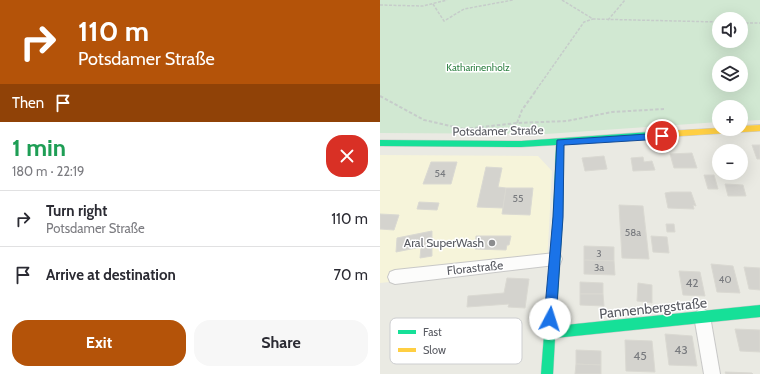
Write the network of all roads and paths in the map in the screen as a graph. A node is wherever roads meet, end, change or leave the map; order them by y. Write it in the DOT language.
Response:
graph roads {
  1 [pos="447,0"];
  2 [pos="513,0"];
  3 [pos="562,0"];
  4 [pos="625,0"];
  5 [pos="433,4"];
  6 [pos="380,5"];
  7 [pos="593,19"];
  8 [pos="608,20"];
  9 [pos="712,22"];
  10 [pos="748,23"];
  11 [pos="760,23"];
  12 [pos="380,96"];
  13 [pos="664,109"];
  14 [pos="518,123"];
  15 [pos="760,128"];
  16 [pos="560,142"];
  17 [pos="380,143"];
  18 [pos="555,259"];
  19 [pos="395,277"];
  20 [pos="760,311"];
  21 [pos="702,316"];
  22 [pos="549,333"];
  23 [pos="546,374"];
  24 [pos="712,374"];
  1 -- 5 [label="path"];
  2 -- 5 [label="path"];
  3 -- 7 [label="path"];
  4 -- 8 [label="path"];
  5 -- 6 [label="path"];
  7 -- 8 [label="path"];
  7 -- 14 [label="path"];
  8 -- 9 [label="path"];
  10 -- 11 [label="path"];
  12 -- 14 [label="path"];
  13 -- 14 [label="path"];
  15 -- 16 [label="main road, Potsdamer Straße"];
  16 -- 17 [label="main road, Potsdamer Straße"];
  16 -- 18 [label="main road"];
  18 -- 19 [label="street, Florastraße"];
  18 -- 22 [label="main road"];
  20 -- 21 [label="main road, Pannenbergstraße"];
  21 -- 22 [label="main road, Pannenbergstraße"];
  21 -- 24 [label="street"];
  22 -- 23 [label="main road"];
}
